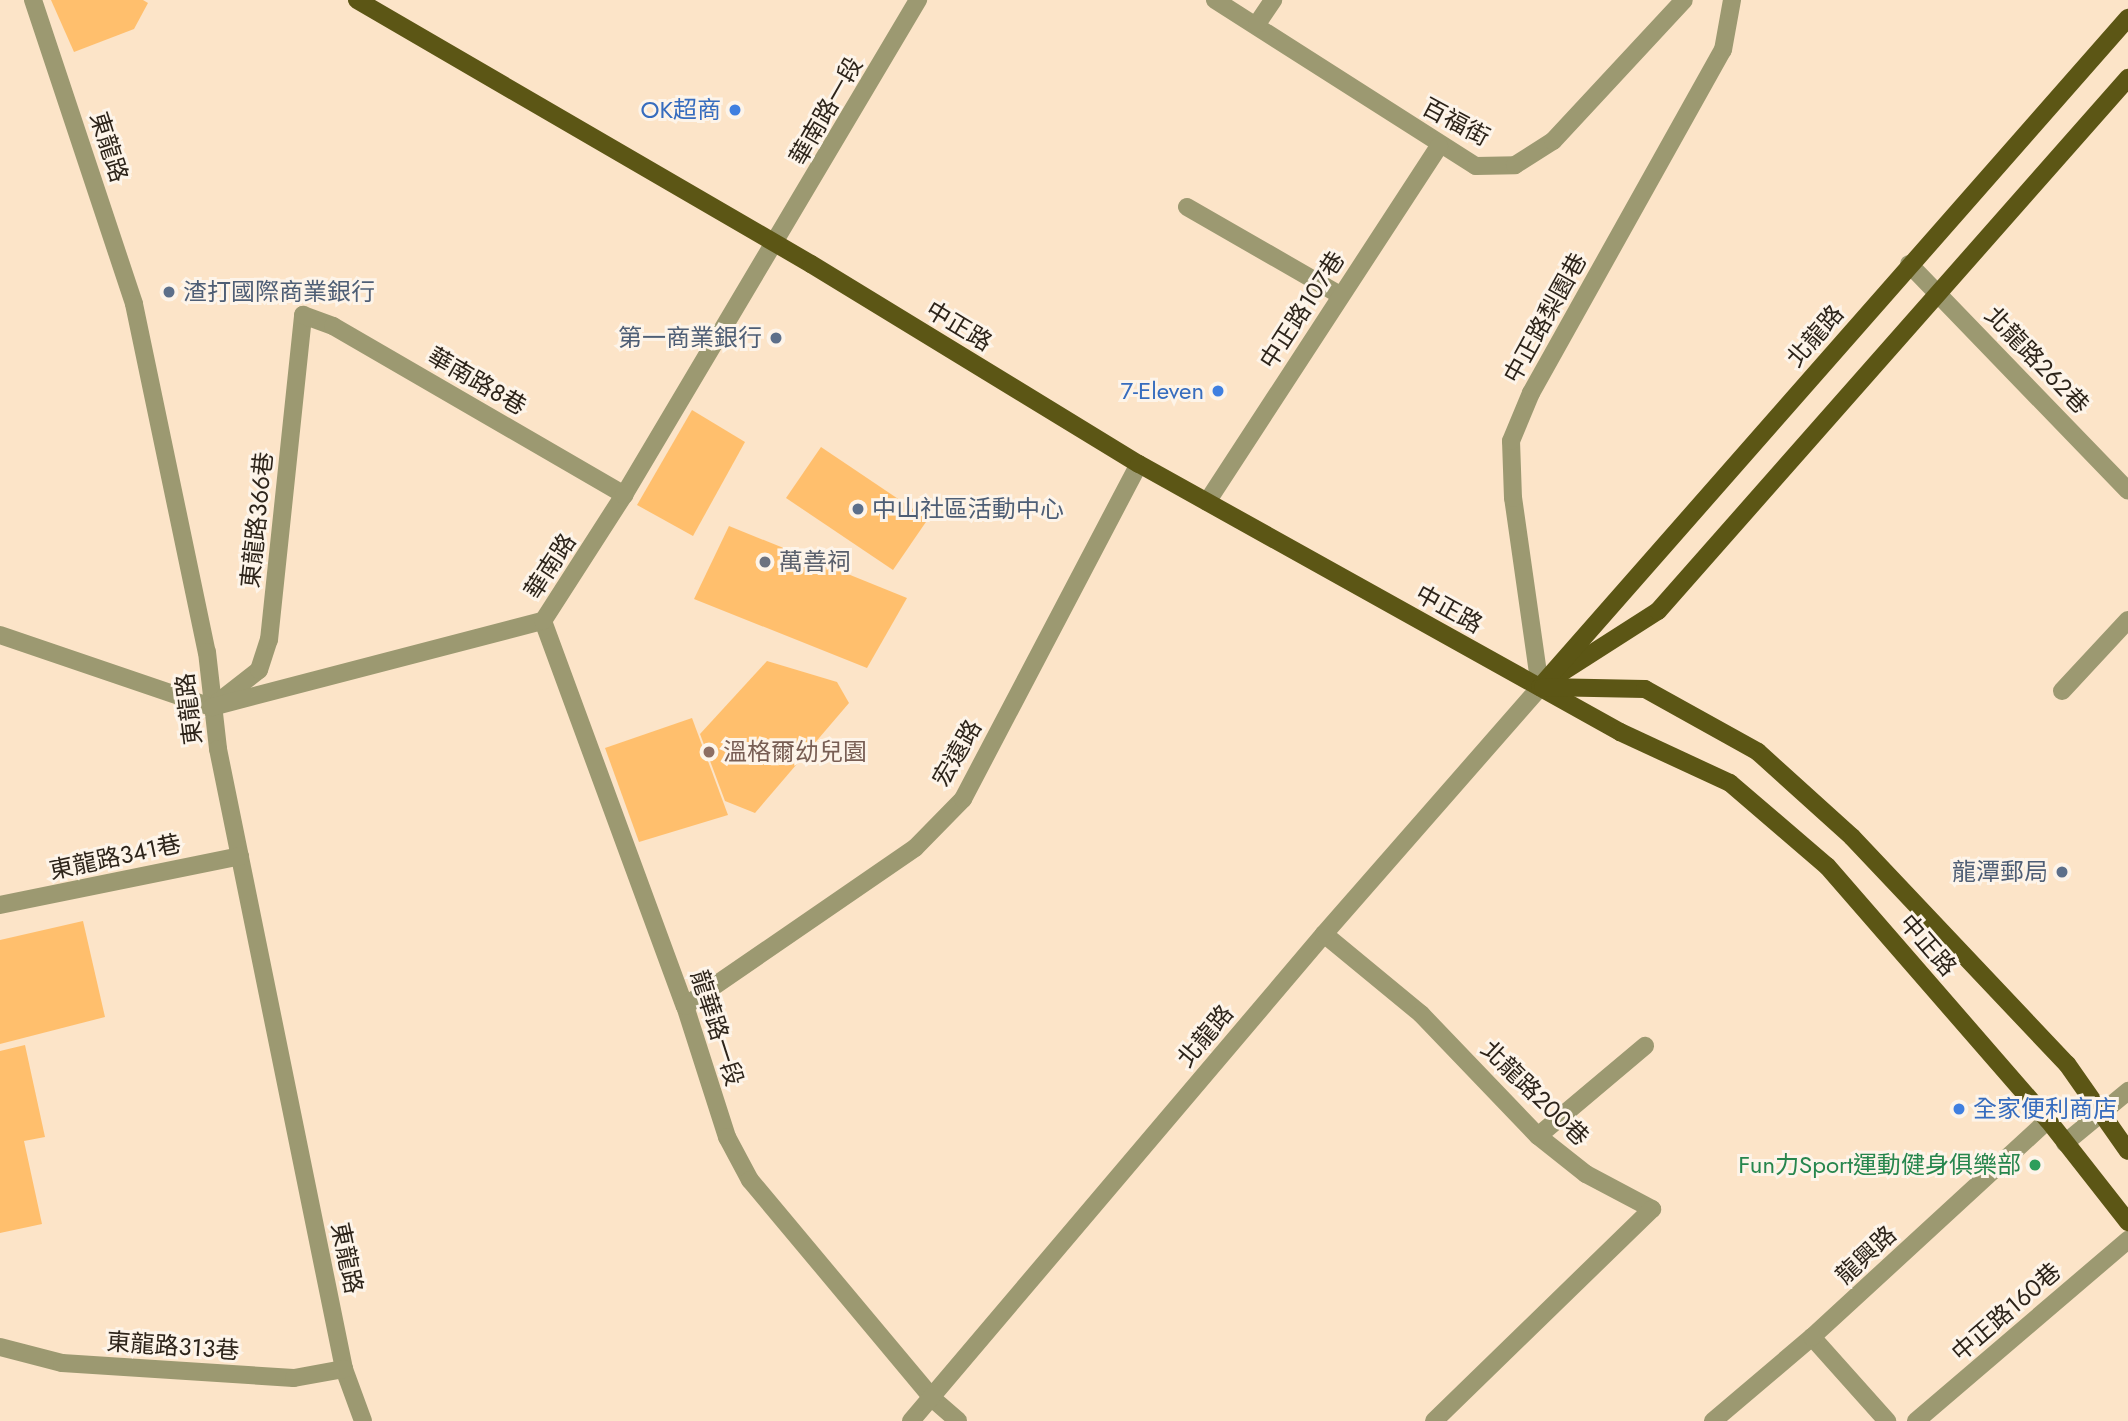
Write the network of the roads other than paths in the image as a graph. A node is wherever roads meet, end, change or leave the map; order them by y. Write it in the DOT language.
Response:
graph roads {
  1 [pos="33,0"];
  2 [pos="357,0"];
  3 [pos="918,0"];
  4 [pos="1215,0"];
  5 [pos="1273,0"];
  6 [pos="1684,0"];
  7 [pos="1732,0"];
  8 [pos="2128,18"];
  9 [pos="1257,24"];
  10 [pos="2128,78"];
  11 [pos="1440,146"];
  12 [pos="1187,207"];
  13 [pos="772,244"];
  14 [pos="1909,264"];
  15 [pos="1940,294"];
  16 [pos="1340,295"];
  17 [pos="303,315"];
  18 [pos="1139,464"];
  19 [pos="2128,491"];
  20 [pos="624,495"];
  21 [pos="1207,502"];
  22 [pos="2128,620"];
  23 [pos="543,621"];
  24 [pos="0,635"];
  25 [pos="1540,687"];
  26 [pos="2062,691"];
  27 [pos="212,706"];
  28 [pos="240,856"];
  29 [pos="0,905"];
  30 [pos="1324,934"];
  31 [pos="685,1006"];
  32 [pos="1645,1046"];
  33 [pos="2128,1091"];
  34 [pos="2104,1113"];
  35 [pos="2048,1120"];
  36 [pos="1538,1136"];
  37 [pos="2065,1143"];
  38 [pos="2128,1151"];
  39 [pos="2128,1222"];
  40 [pos="2128,1240"];
  41 [pos="1812,1338"];
  42 [pos="0,1347"];
  43 [pos="344,1370"];
  44 [pos="933,1399"];
  45 [pos="363,1421"];
  46 [pos="911,1421"];
  47 [pos="958,1421"];
  48 [pos="1434,1421"];
  49 [pos="1713,1421"];
  50 [pos="1887,1421"];
  51 [pos="1916,1421"];
  1 -- 27 [label="street, 東龍路"];
  2 -- 13 [label="main road, 中正路"];
  3 -- 13 [label="street, 華南路一段"];
  4 -- 9 [label="street, 百福街"];
  5 -- 9 [label="street"];
  6 -- 11 [label="street, 百福街"];
  7 -- 25 [label="street, 中正路梨園巷"];
  8 -- 14 [label="main road, 北龍路"];
  9 -- 11 [label="street, 百福街"];
  10 -- 15 [label="main road, 北龍路"];
  11 -- 16 [label="street, 中正路107巷"];
  12 -- 16 [label="street"];
  13 -- 18 [label="main road, 中正路"];
  13 -- 20 [label="street, 華南路"];
  14 -- 15 [label="street, 北龍路262巷"];
  14 -- 25 [label="main road, 北龍路"];
  15 -- 19 [label="street, 北龍路262巷"];
  15 -- 25 [label="main road, 北龍路"];
  16 -- 21 [label="street, 中正路107巷"];
  17 -- 20 [label="street, 華南路8巷"];
  17 -- 27 [label="street, 東龍路366巷"];
  18 -- 21 [label="main road, 中正路"];
  18 -- 31 [label="street, 宏遠路"];
  20 -- 23 [label="street, 華南路"];
  21 -- 25 [label="main road, 中正路"];
  22 -- 26 [label="street"];
  23 -- 27 [label="street, 華南路"];
  23 -- 31 [label="street, 龍華路一段"];
  24 -- 27 [label="street"];
  25 -- 30 [label="street, 北龍路"];
  25 -- 34 [label="main road, 中正路"];
  25 -- 35 [label="main road, 中正路"];
  27 -- 28 [label="street, 東龍路"];
  28 -- 29 [label="street, 東龍路341巷"];
  28 -- 43 [label="street, 東龍路"];
  30 -- 36 [label="street, 北龍路200巷"];
  30 -- 44 [label="street, 北龍路"];
  31 -- 44 [label="street, 龍華路一段"];
  32 -- 36 [label="street"];
  33 -- 34 [label="street"];
  34 -- 37 [label="street"];
  34 -- 38 [label="main road, 中正路"];
  35 -- 37 [label="main road, 中正路"];
  35 -- 41 [label="street, 龍興路"];
  36 -- 48 [label="street, 北龍路200巷"];
  37 -- 39 [label="main road, 中正路"];
  40 -- 51 [label="street, 中正路160巷"];
  41 -- 49 [label="street, 龍興路"];
  41 -- 50 [label="street"];
  42 -- 43 [label="street, 東龍路313巷"];
  43 -- 45 [label="street, 東龍路"];
  44 -- 46 [label="street, 北龍路"];
  44 -- 47 [label="street, 龍華路一段"];
}
